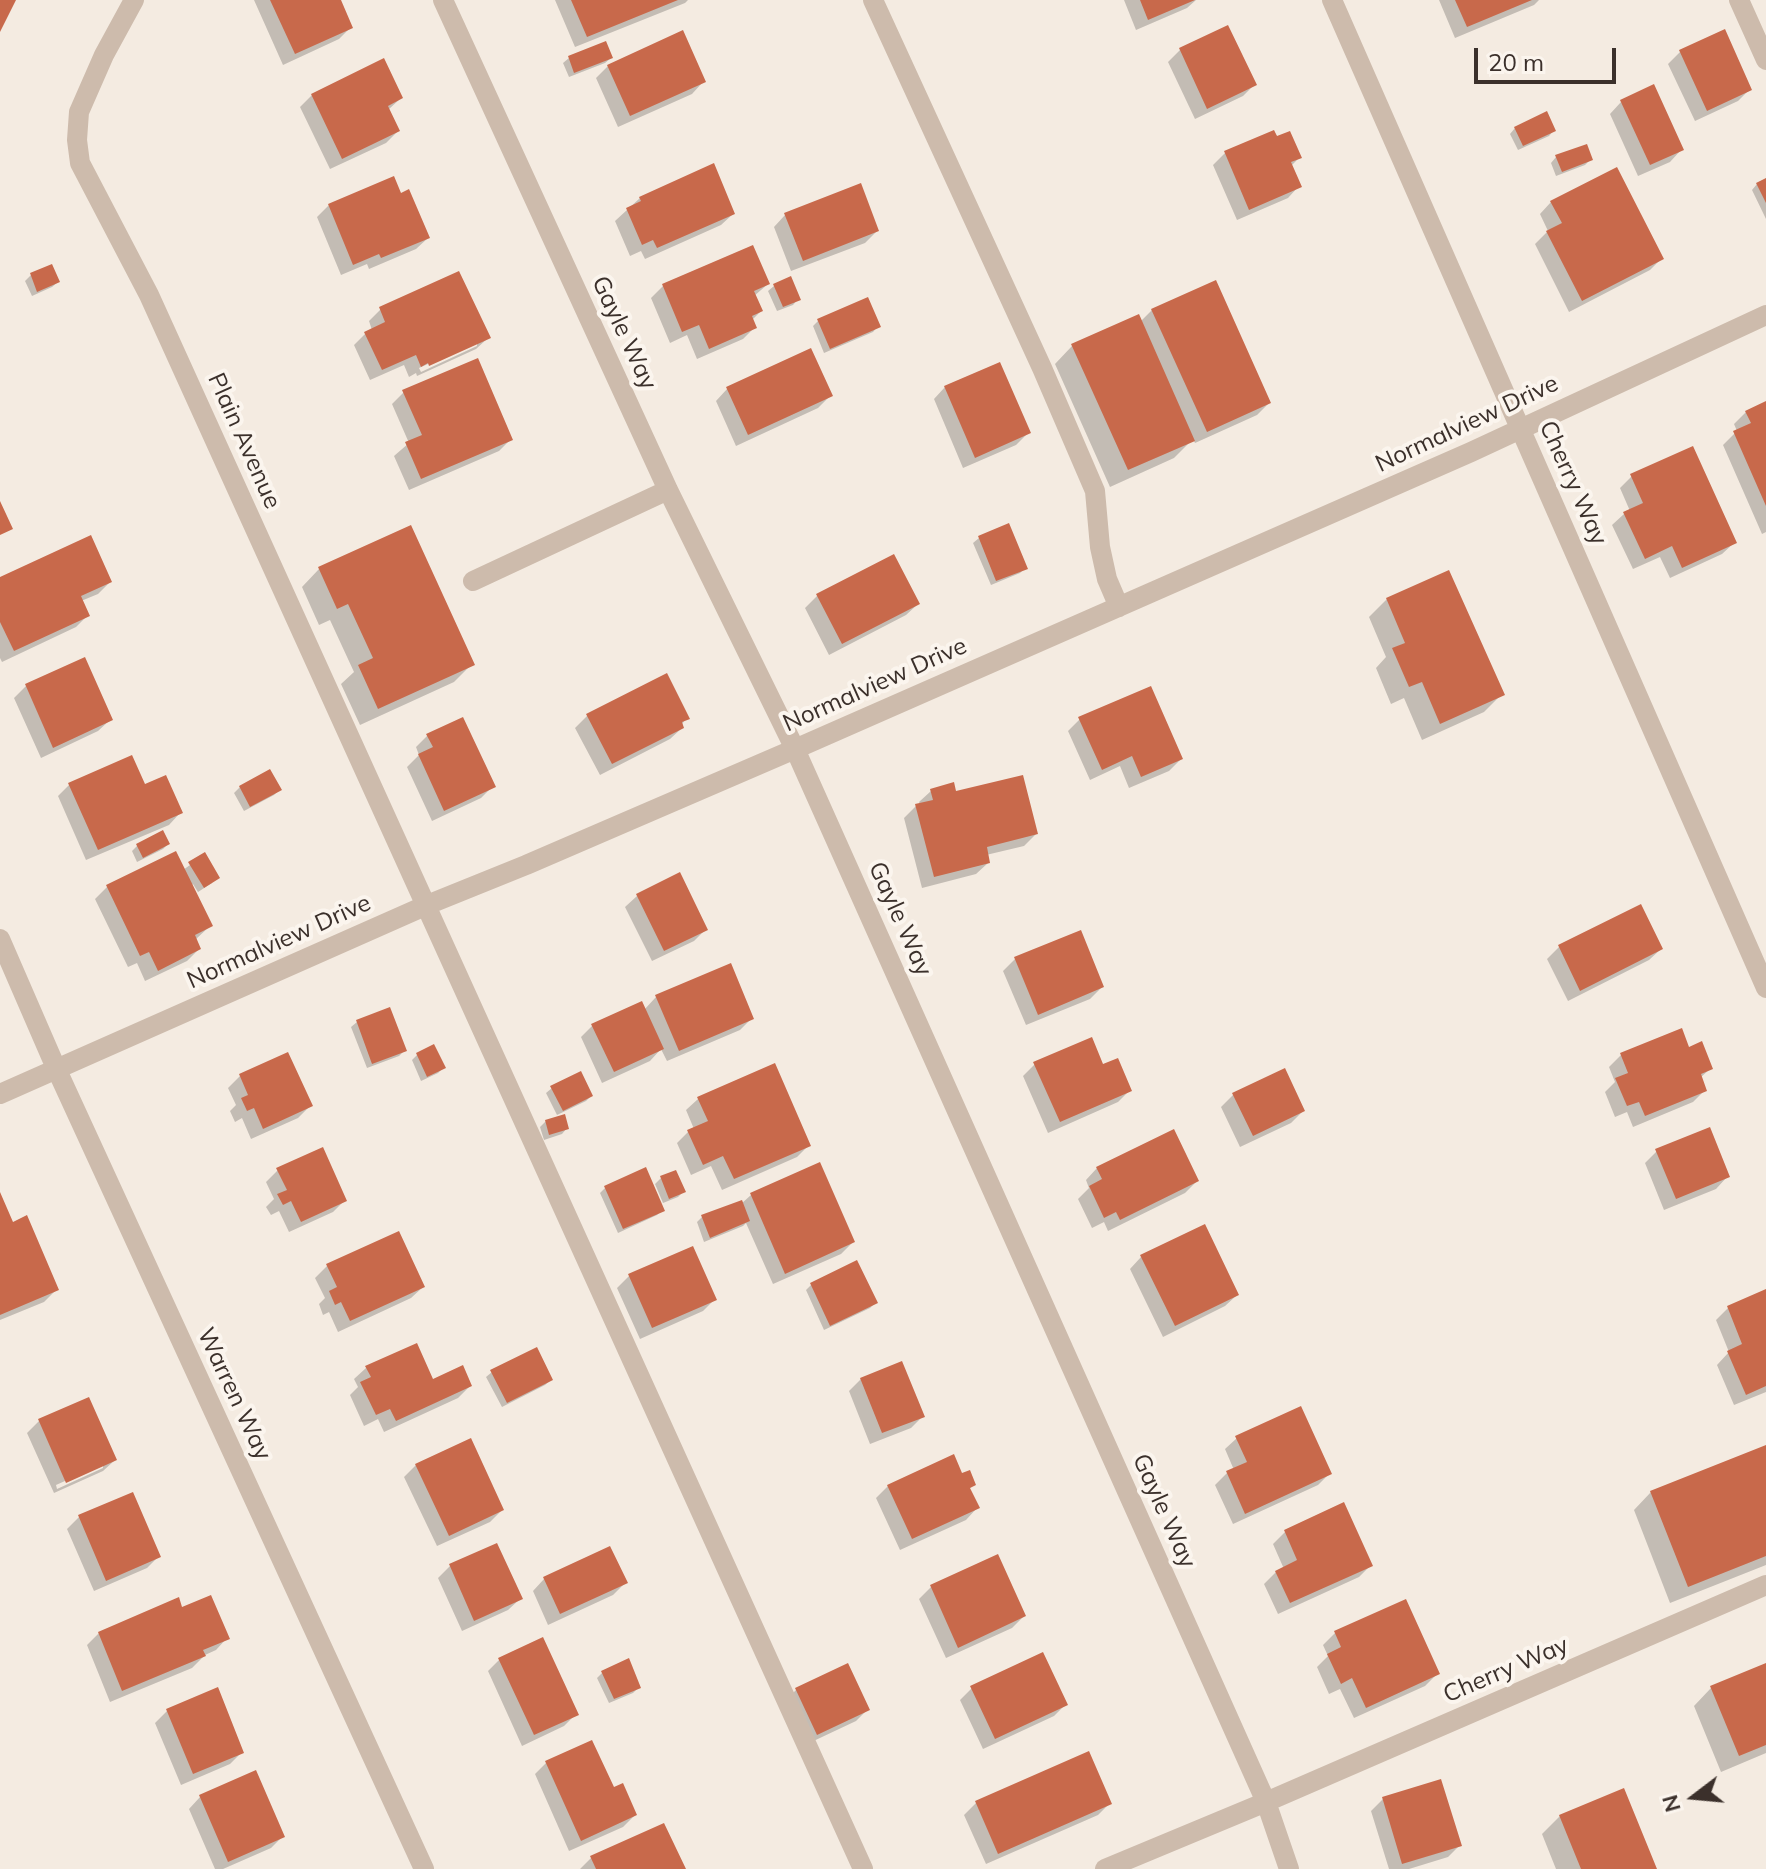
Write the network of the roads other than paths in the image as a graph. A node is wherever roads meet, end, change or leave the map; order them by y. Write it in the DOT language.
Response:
graph roads {
  1 [pos="134,0"];
  2 [pos="443,0"];
  3 [pos="873,0"];
  4 [pos="1332,0"];
  5 [pos="1739,0"];
  6 [pos="1766,60"];
  7 [pos="1766,315"];
  8 [pos="1521,428"];
  9 [pos="668,490"];
  10 [pos="473,581"];
  11 [pos="1119,607"];
  12 [pos="795,749"];
  13 [pos="427,905"];
  14 [pos="0,939"];
  15 [pos="1766,988"];
  16 [pos="56,1068"];
  17 [pos="0,1094"];
  18 [pos="1766,1585"];
  19 [pos="1266,1802"];
  20 [pos="424,1869"];
  21 [pos="863,1869"];
  22 [pos="1105,1869"];
  23 [pos="1289,1869"];
  1 -- 13 [label="street, Plain Avenue"];
  2 -- 9 [label="street, Gayle Way"];
  3 -- 11 [label="street"];
  4 -- 8 [label="street, Cherry Way"];
  5 -- 6 [label="street"];
  7 -- 8 [label="street, Normalview Drive"];
  8 -- 11 [label="street, Normalview Drive"];
  8 -- 15 [label="street, Cherry Way"];
  9 -- 10 [label="street"];
  9 -- 12 [label="street, Gayle Way"];
  11 -- 12 [label="street, Normalview Drive"];
  12 -- 13 [label="street, Normalview Drive"];
  12 -- 19 [label="street, Gayle Way"];
  13 -- 16 [label="street, Normalview Drive"];
  13 -- 21 [label="street, Plain Avenue"];
  14 -- 16 [label="street, Warren Way"];
  16 -- 17 [label="street, Normalview Drive"];
  16 -- 20 [label="street, Warren Way"];
  18 -- 19 [label="street, Cherry Way"];
  19 -- 22 [label="street, Cherry Way"];
  19 -- 23 [label="street, Gayle Way"];
}
